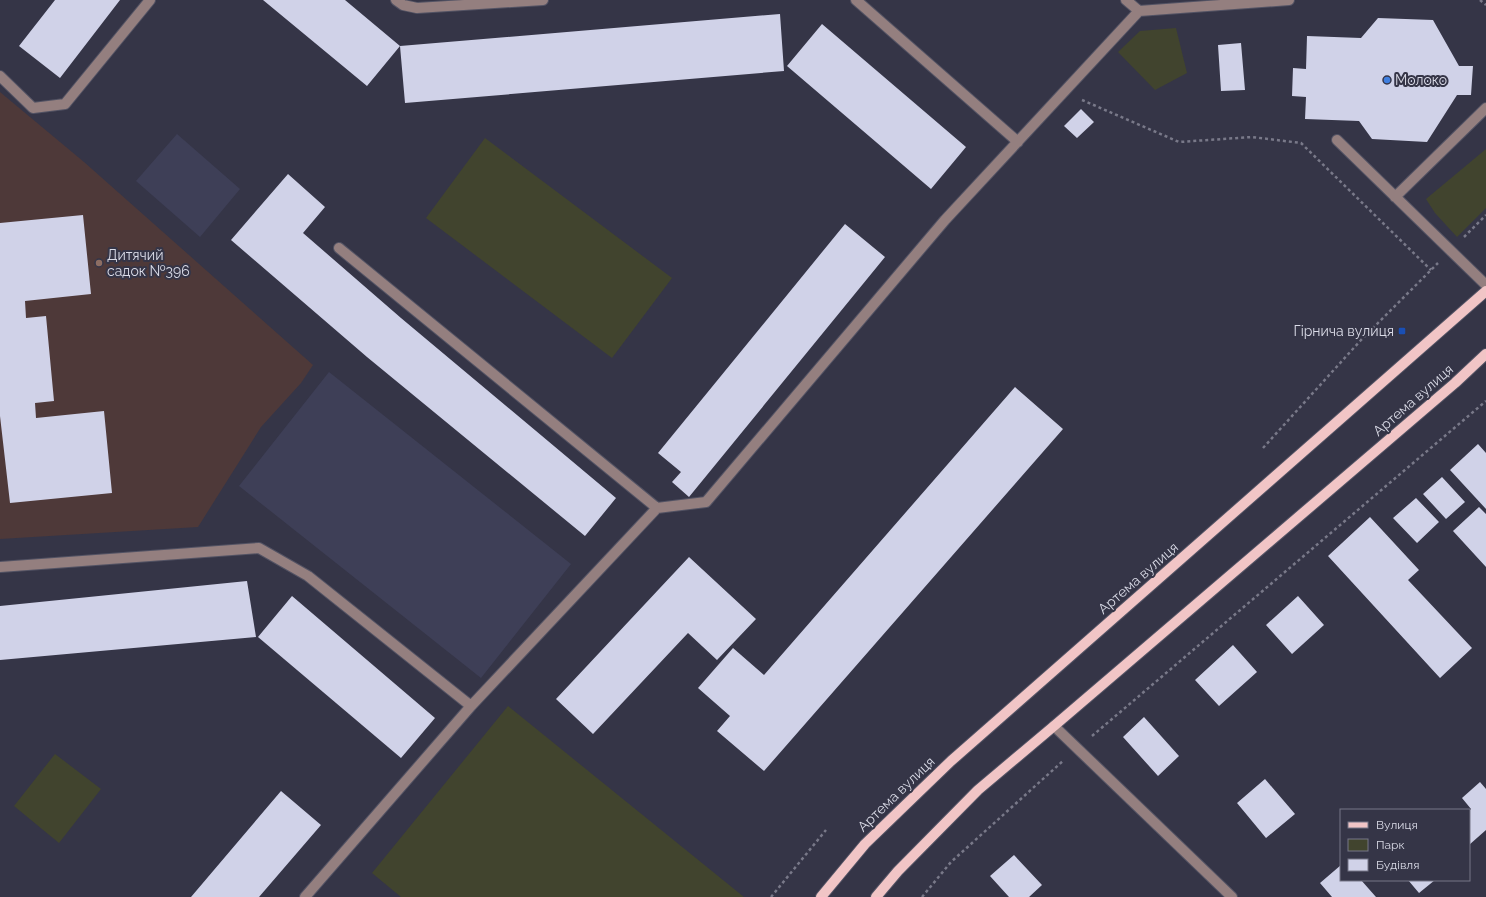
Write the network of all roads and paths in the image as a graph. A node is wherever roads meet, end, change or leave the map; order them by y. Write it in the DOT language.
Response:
graph roads {
  1 [pos="150,0"];
  2 [pos="396,0"];
  3 [pos="543,0"];
  4 [pos="856,0"];
  5 [pos="1126,0"];
  6 [pos="1289,0"];
  7 [pos="1480,0"];
  8 [pos="1486,5"];
  9 [pos="1139,11"];
  10 [pos="0,76"];
  11 [pos="1064,92"];
  12 [pos="1486,108"];
  13 [pos="1337,140"];
  14 [pos="1018,142"];
  15 [pos="1395,197"];
  16 [pos="1486,215"];
  17 [pos="339,248"];
  18 [pos="1451,251"];
  19 [pos="1431,270"];
  20 [pos="1486,285"];
  21 [pos="1486,291"];
  22 [pos="1486,354"];
  23 [pos="1486,401"];
  24 [pos="1264,448"];
  25 [pos="657,508"];
  26 [pos="0,566"];
  27 [pos="471,706"];
  28 [pos="1054,726"];
  29 [pos="1078,748"];
  30 [pos="826,830"];
  31 [pos="305,897"];
  32 [pos="771,897"];
  33 [pos="821,897"];
  34 [pos="876,897"];
  35 [pos="922,897"];
  36 [pos="1232,897"];
  1 -- 10 [label="lane"];
  2 -- 3 [label="lane"];
  4 -- 14 [label="lane"];
  5 -- 9 [label="lane"];
  6 -- 9 [label="lane"];
  7 -- 8 [label="path"];
  9 -- 11 [label="lane"];
  11 -- 14 [label="lane"];
  11 -- 19 [label="path"];
  12 -- 15 [label="lane"];
  13 -- 15 [label="lane"];
  14 -- 25 [label="lane"];
  15 -- 18 [label="lane"];
  16 -- 18 [label="path"];
  17 -- 25 [label="lane"];
  18 -- 19 [label="path"];
  18 -- 20 [label="lane"];
  19 -- 24 [label="path"];
  21 -- 33 [label="main road, Артема вулиця"];
  22 -- 28 [label="main road, Артема вулиця"];
  23 -- 29 [label="path"];
  25 -- 27 [label="lane"];
  26 -- 27 [label="lane"];
  27 -- 31 [label="lane"];
  28 -- 29 [label="lane"];
  28 -- 34 [label="main road, Артема вулиця"];
  29 -- 35 [label="path"];
  29 -- 36 [label="lane"];
  30 -- 32 [label="path"];
}
